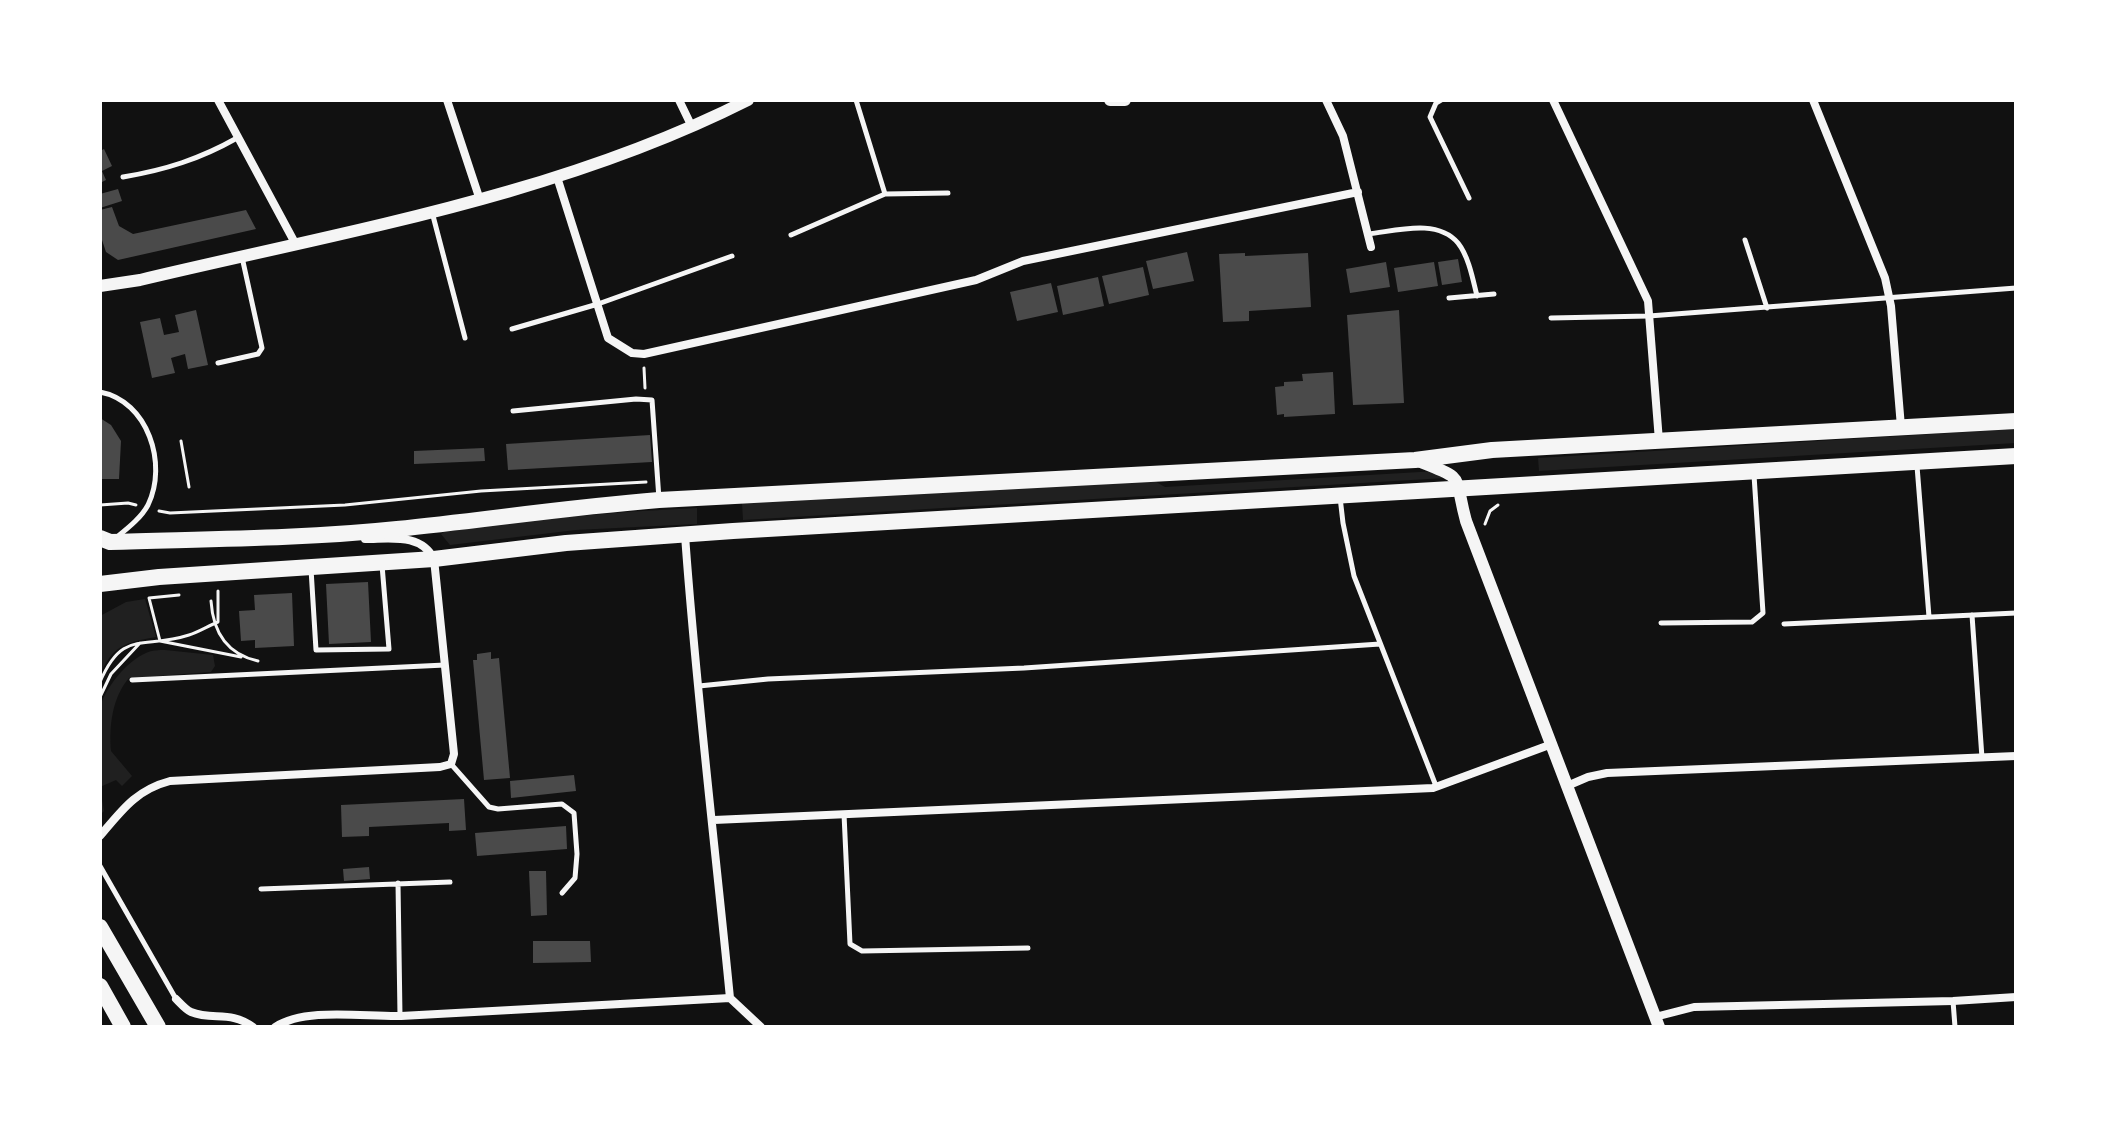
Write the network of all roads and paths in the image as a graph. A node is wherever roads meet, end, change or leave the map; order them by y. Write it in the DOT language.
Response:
graph roads {
  1 [pos="218,100"];
  2 [pos="447,100"];
  3 [pos="679,100"];
  4 [pos="748,100"];
  5 [pos="856,100"];
  6 [pos="1110,100"];
  7 [pos="1125,100"];
  8 [pos="1326,100"];
  9 [pos="1441,100"];
  10 [pos="1553,100"];
  11 [pos="1813,100"];
  12 [pos="692,128"];
  13 [pos="237,138"];
  14 [pos="123,177"];
  15 [pos="557,177"];
  16 [pos="1358,192"];
  17 [pos="948,193"];
  18 [pos="885,194"];
  19 [pos="1469,198"];
  20 [pos="480,200"];
  21 [pos="432,212"];
  22 [pos="1368,234"];
  23 [pos="791,235"];
  24 [pos="1745,240"];
  25 [pos="295,243"];
  26 [pos="1371,247"];
  27 [pos="242,256"];
  28 [pos="732,256"];
  29 [pos="100,286"];
  30 [pos="2016,288"];
  31 [pos="1494,294"];
  32 [pos="1477,296"];
  33 [pos="1449,298"];
  34 [pos="1890,299"];
  35 [pos="598,304"];
  36 [pos="1767,308"];
  37 [pos="1649,316"];
  38 [pos="1551,318"];
  39 [pos="512,329"];
  40 [pos="465,338"];
  41 [pos="644,354"];
  42 [pos="218,363"];
  43 [pos="100,392"];
  44 [pos="645,400"];
  45 [pos="513,411"];
  46 [pos="2016,421"];
  47 [pos="1901,428"];
  48 [pos="181,441"];
  49 [pos="1659,442"];
  50 [pos="2016,456"];
  51 [pos="1415,460"];
  52 [pos="1917,462"];
  53 [pos="1754,472"];
  54 [pos="657,481"];
  55 [pos="189,487"];
  56 [pos="1460,490"];
  57 [pos="1340,497"];
  58 [pos="659,500"];
  59 [pos="1503,503"];
  60 [pos="100,505"];
  61 [pos="345,505"];
  62 [pos="146,508"];
  63 [pos="170,513"];
  64 [pos="347,515"];
  65 [pos="177,524"];
  66 [pos="1486,533"];
  67 [pos="685,535"];
  68 [pos="276,537"];
  69 [pos="105,540"];
  70 [pos="434,559"];
  71 [pos="382,563"];
  72 [pos="311,568"];
  73 [pos="100,584"];
  74 [pos="218,591"];
  75 [pos="190,594"];
  76 [pos="211,601"];
  77 [pos="2016,613"];
  78 [pos="1972,615"];
  79 [pos="1929,617"];
  80 [pos="1661,623"];
  81 [pos="213,624"];
  82 [pos="1784,624"];
  83 [pos="160,641"];
  84 [pos="140,643"];
  85 [pos="1380,644"];
  86 [pos="242,657"];
  87 [pos="445,665"];
  88 [pos="101,679"];
  89 [pos="132,680"];
  90 [pos="698,686"];
  91 [pos="100,697"];
  92 [pos="1552,744"];
  93 [pos="2016,756"];
  94 [pos="1982,759"];
  95 [pos="451,764"];
  96 [pos="1567,786"];
  97 [pos="1436,787"];
  98 [pos="844,814"];
  99 [pos="714,820"];
  100 [pos="100,836"];
  101 [pos="100,866"];
  102 [pos="450,882"];
  103 [pos="398,883"];
  104 [pos="261,889"];
  105 [pos="562,893"];
  106 [pos="100,927"];
  107 [pos="1028,948"];
  108 [pos="100,986"];
  109 [pos="2016,997"];
  110 [pos="730,998"];
  111 [pos="176,999"];
  112 [pos="1953,1001"];
  113 [pos="400,1016"];
  114 [pos="1657,1022"];
  115 [pos="123,1027"];
  116 [pos="158,1027"];
  117 [pos="253,1027"];
  118 [pos="275,1027"];
  119 [pos="761,1027"];
  120 [pos="1955,1027"];
  1 -- 13 [label="street"];
  2 -- 20 [label="street"];
  3 -- 12 [label="street"];
  4 -- 12 [label="street"];
  5 -- 18 [label="lane"];
  6 -- 7 [label="street"];
  8 -- 16 [label="street"];
  9 -- 19 [label="lane"];
  10 -- 37 [label="street"];
  11 -- 34 [label="street"];
  12 -- 15 [label="street"];
  13 -- 14 [label="lane"];
  13 -- 25 [label="street"];
  15 -- 20 [label="street"];
  15 -- 35 [label="street"];
  16 -- 22 [label="street"];
  16 -- 41 [label="street"];
  17 -- 18 [label="lane"];
  18 -- 23 [label="lane"];
  20 -- 21 [label="street"];
  21 -- 25 [label="street"];
  21 -- 40 [label="lane"];
  22 -- 26 [label="street"];
  22 -- 32 [label="lane"];
  24 -- 36 [label="lane"];
  25 -- 27 [label="street"];
  27 -- 29 [label="street"];
  27 -- 42 [label="lane"];
  28 -- 35 [label="lane"];
  30 -- 34 [label="lane"];
  31 -- 32 [label="lane"];
  32 -- 33 [label="lane"];
  34 -- 36 [label="lane"];
  34 -- 47 [label="street"];
  35 -- 39 [label="lane"];
  35 -- 41 [label="street"];
  36 -- 37 [label="lane"];
  37 -- 38 [label="lane"];
  37 -- 49 [label="street"];
  41 -- 44 [label="path"];
  43 -- 62 [label="lane"];
  44 -- 45 [label="lane"];
  44 -- 54 [label="lane"];
  46 -- 47 [label="highway"];
  47 -- 49 [label="highway"];
  48 -- 55 [label="path"];
  49 -- 51 [label="highway"];
  50 -- 52 [label="highway"];
  51 -- 56 [label="street"];
  51 -- 58 [label="highway"];
  52 -- 53 [label="highway"];
  52 -- 79 [label="lane"];
  53 -- 56 [label="highway"];
  53 -- 80 [label="lane"];
  54 -- 58 [label="lane"];
  54 -- 61 [label="path"];
  56 -- 57 [label="highway"];
  56 -- 92 [label="street"];
  57 -- 67 [label="highway"];
  57 -- 85 [label="lane"];
  58 -- 68 [label="highway"];
  59 -- 66 [label="path"];
  60 -- 62 [label="path"];
  61 -- 63 [label="path"];
  61 -- 64 [label="path"];
  62 -- 63 [label="path"];
  62 -- 69 [label="lane"];
  63 -- 65 [label="path"];
  67 -- 70 [label="highway"];
  67 -- 90 [label="street"];
  68 -- 69 [label="highway"];
  68 -- 70 [label="street"];
  70 -- 71 [label="highway"];
  70 -- 87 [label="street"];
  71 -- 72 [label="highway"];
  71 -- 72 [label="lane"];
  72 -- 73 [label="highway"];
  74 -- 81 [label="path"];
  75 -- 83 [label="path"];
  76 -- 81 [label="path"];
  77 -- 78 [label="lane"];
  78 -- 79 [label="lane"];
  78 -- 94 [label="lane"];
  79 -- 82 [label="lane"];
  81 -- 83 [label="path"];
  83 -- 84 [label="path"];
  83 -- 86 [label="path"];
  84 -- 88 [label="path"];
  84 -- 91 [label="path"];
  85 -- 90 [label="lane"];
  85 -- 97 [label="lane"];
  87 -- 89 [label="lane"];
  87 -- 95 [label="street"];
  90 -- 99 [label="street"];
  92 -- 96 [label="street"];
  92 -- 97 [label="street"];
  93 -- 94 [label="street"];
  94 -- 96 [label="street"];
  95 -- 100 [label="street"];
  95 -- 105 [label="lane"];
  96 -- 114 [label="street"];
  97 -- 98 [label="street"];
  98 -- 99 [label="street"];
  98 -- 107 [label="lane"];
  99 -- 110 [label="street"];
  101 -- 111 [label="lane"];
  102 -- 103 [label="lane"];
  103 -- 104 [label="lane"];
  103 -- 113 [label="lane"];
  106 -- 116 [label="highway"];
  108 -- 115 [label="highway"];
  109 -- 112 [label="street"];
  110 -- 113 [label="street"];
  110 -- 119 [label="street"];
  111 -- 117 [label="street"];
  112 -- 114 [label="street"];
  112 -- 120 [label="lane"];
  113 -- 118 [label="street"];
}
